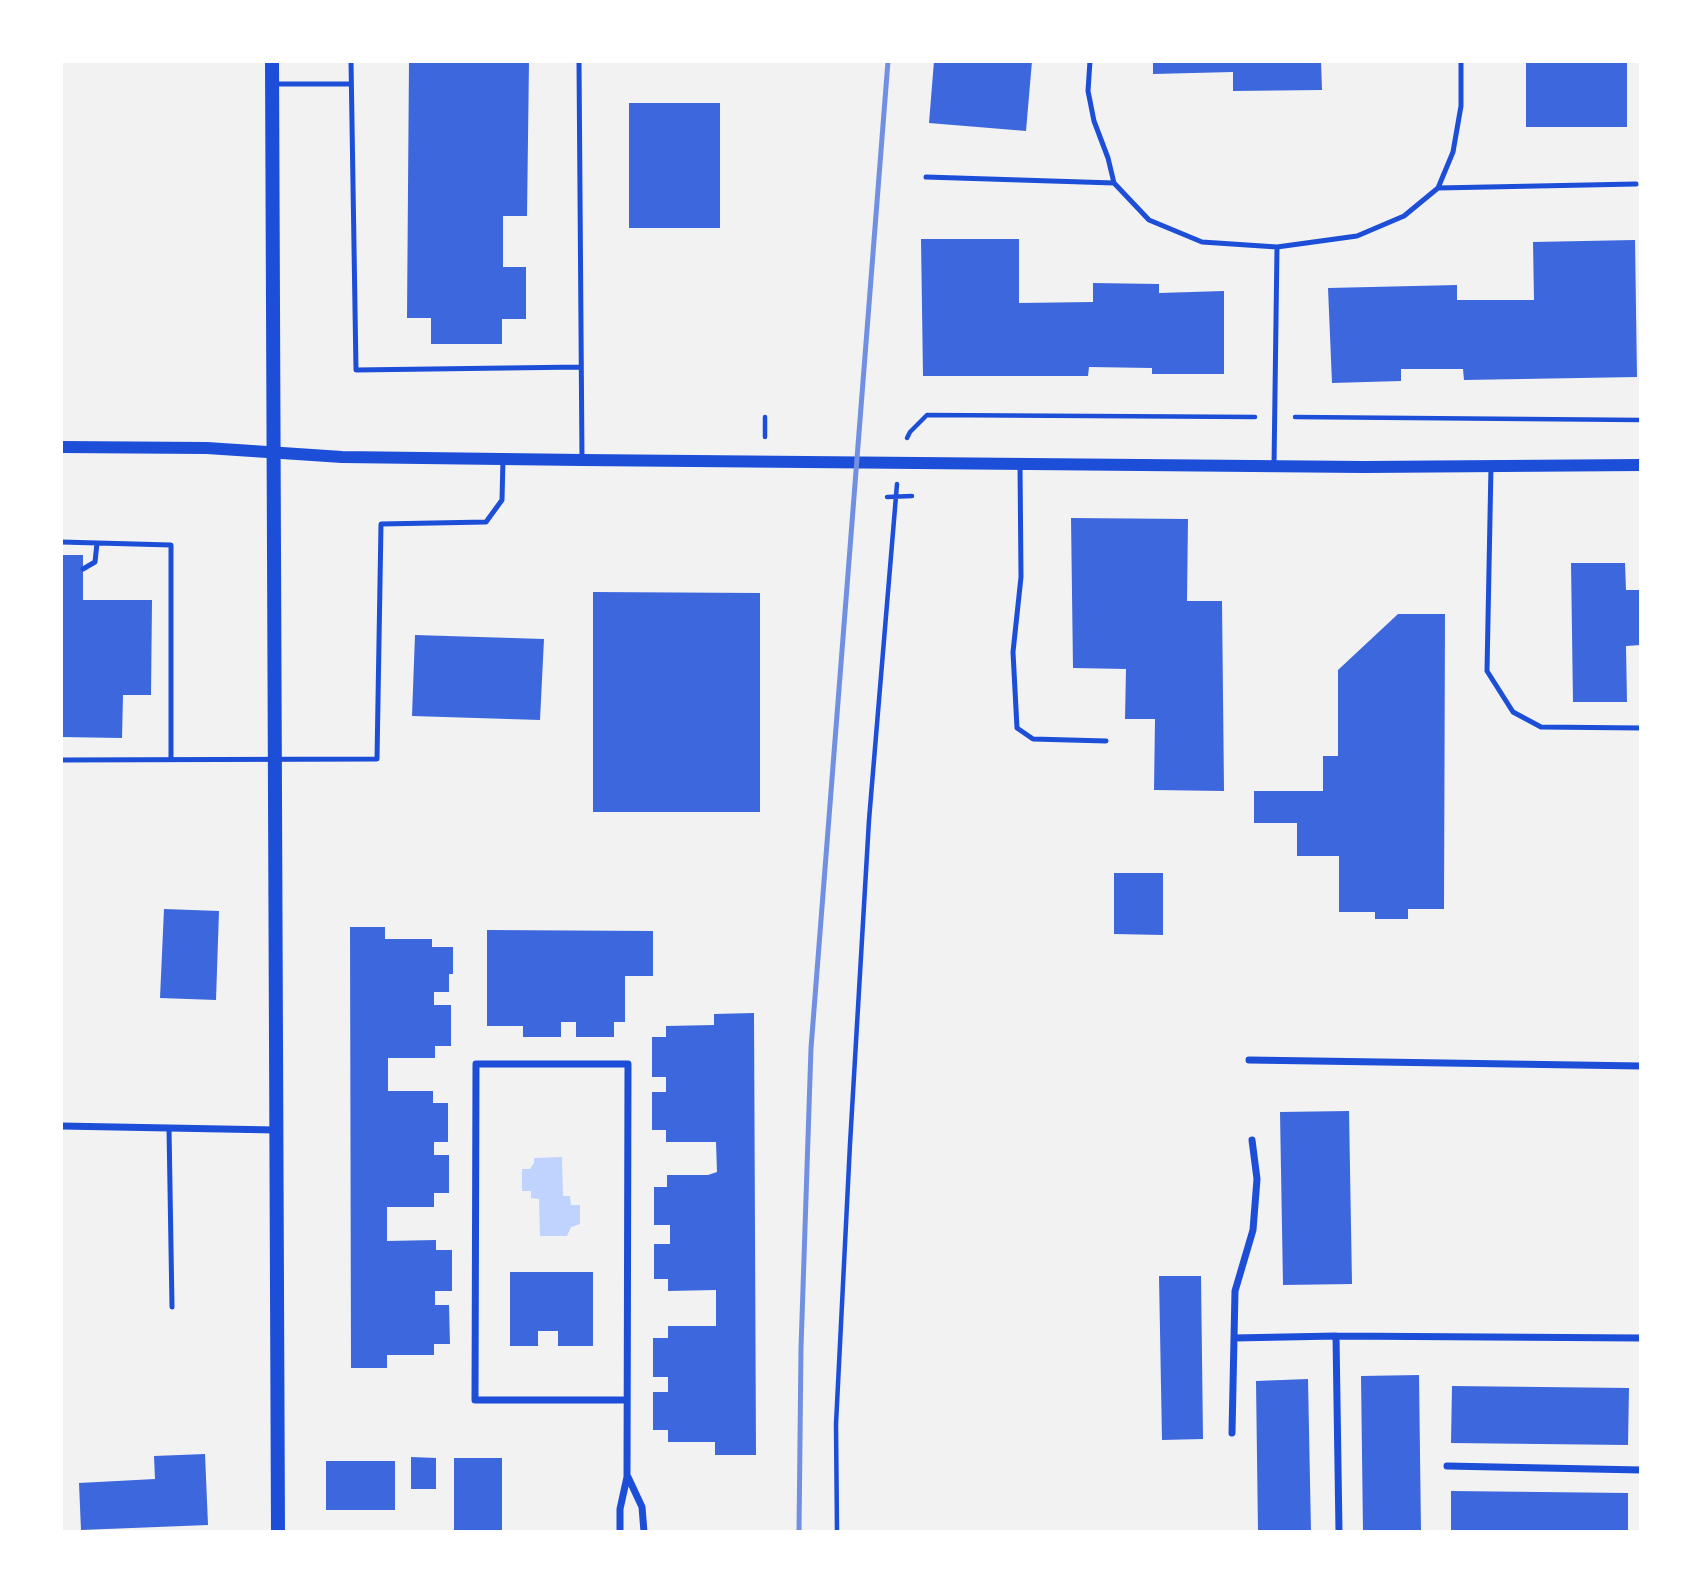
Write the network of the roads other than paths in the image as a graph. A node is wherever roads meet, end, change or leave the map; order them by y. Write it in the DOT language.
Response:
graph roads {
  1 [pos="272,61"];
  2 [pos="351,61"];
  3 [pos="579,61"];
  4 [pos="1090,61"];
  5 [pos="1461,61"];
  6 [pos="351,83"];
  7 [pos="273,84"];
  8 [pos="926,177"];
  9 [pos="1114,183"];
  10 [pos="1636,184"];
  11 [pos="1438,188"];
  12 [pos="1277,247"];
  13 [pos="581,367"];
  14 [pos="61,447"];
  15 [pos="272,452"];
  16 [pos="503,459"];
  17 [pos="582,460"];
  18 [pos="1020,464"];
  19 [pos="1641,465"];
  20 [pos="1274,466"];
  21 [pos="1490,466"];
  22 [pos="61,542"];
  23 [pos="97,543"];
  24 [pos="83,569"];
  25 [pos="1641,728"];
  26 [pos="1106,741"];
  27 [pos="171,759"];
  28 [pos="61,760"];
  29 [pos="275,760"];
  30 [pos="1249,1060"];
  31 [pos="1641,1066"];
  32 [pos="61,1126"];
  33 [pos="169,1128"];
  34 [pos="276,1130"];
  35 [pos="1252,1140"];
  36 [pos="172,1307"];
  37 [pos="1336,1336"];
  38 [pos="1234,1338"];
  39 [pos="1641,1338"];
  40 [pos="626,1399"];
  41 [pos="1232,1433"];
  42 [pos="1447,1466"];
  43 [pos="1641,1471"];
  44 [pos="627,1476"];
  45 [pos="278,1532"];
  46 [pos="620,1532"];
  47 [pos="645,1532"];
  48 [pos="1339,1532"];
  1 -- 7 [label="main road"];
  2 -- 6 [label="lane"];
  3 -- 13 [label="lane"];
  4 -- 9 [label="lane"];
  5 -- 11 [label="lane"];
  6 -- 7 [label="lane"];
  6 -- 13 [label="lane"];
  7 -- 15 [label="main road"];
  8 -- 9 [label="lane"];
  9 -- 12 [label="lane"];
  10 -- 11 [label="lane"];
  11 -- 12 [label="lane"];
  12 -- 20 [label="lane"];
  13 -- 17 [label="lane"];
  14 -- 15 [label="street"];
  15 -- 16 [label="street"];
  15 -- 29 [label="main road"];
  16 -- 17 [label="street"];
  16 -- 29 [label="lane"];
  17 -- 18 [label="street"];
  18 -- 20 [label="street"];
  18 -- 26 [label="lane"];
  19 -- 21 [label="street"];
  20 -- 21 [label="street"];
  21 -- 25 [label="lane"];
  22 -- 23 [label="lane"];
  23 -- 24 [label="lane"];
  23 -- 27 [label="lane"];
  27 -- 28 [label="lane"];
  27 -- 29 [label="lane"];
  29 -- 34 [label="main road"];
  30 -- 31 [label="street"];
  32 -- 33 [label="street"];
  33 -- 34 [label="street"];
  33 -- 36 [label="lane"];
  34 -- 45 [label="main road"];
  35 -- 38 [label="street"];
  37 -- 38 [label="street"];
  37 -- 39 [label="street"];
  37 -- 48 [label="street"];
  38 -- 41 [label="street"];
  40 -- 40 [label="street"];
  40 -- 44 [label="street"];
  42 -- 43 [label="street"];
  44 -- 46 [label="street"];
  44 -- 47 [label="street"];
}
